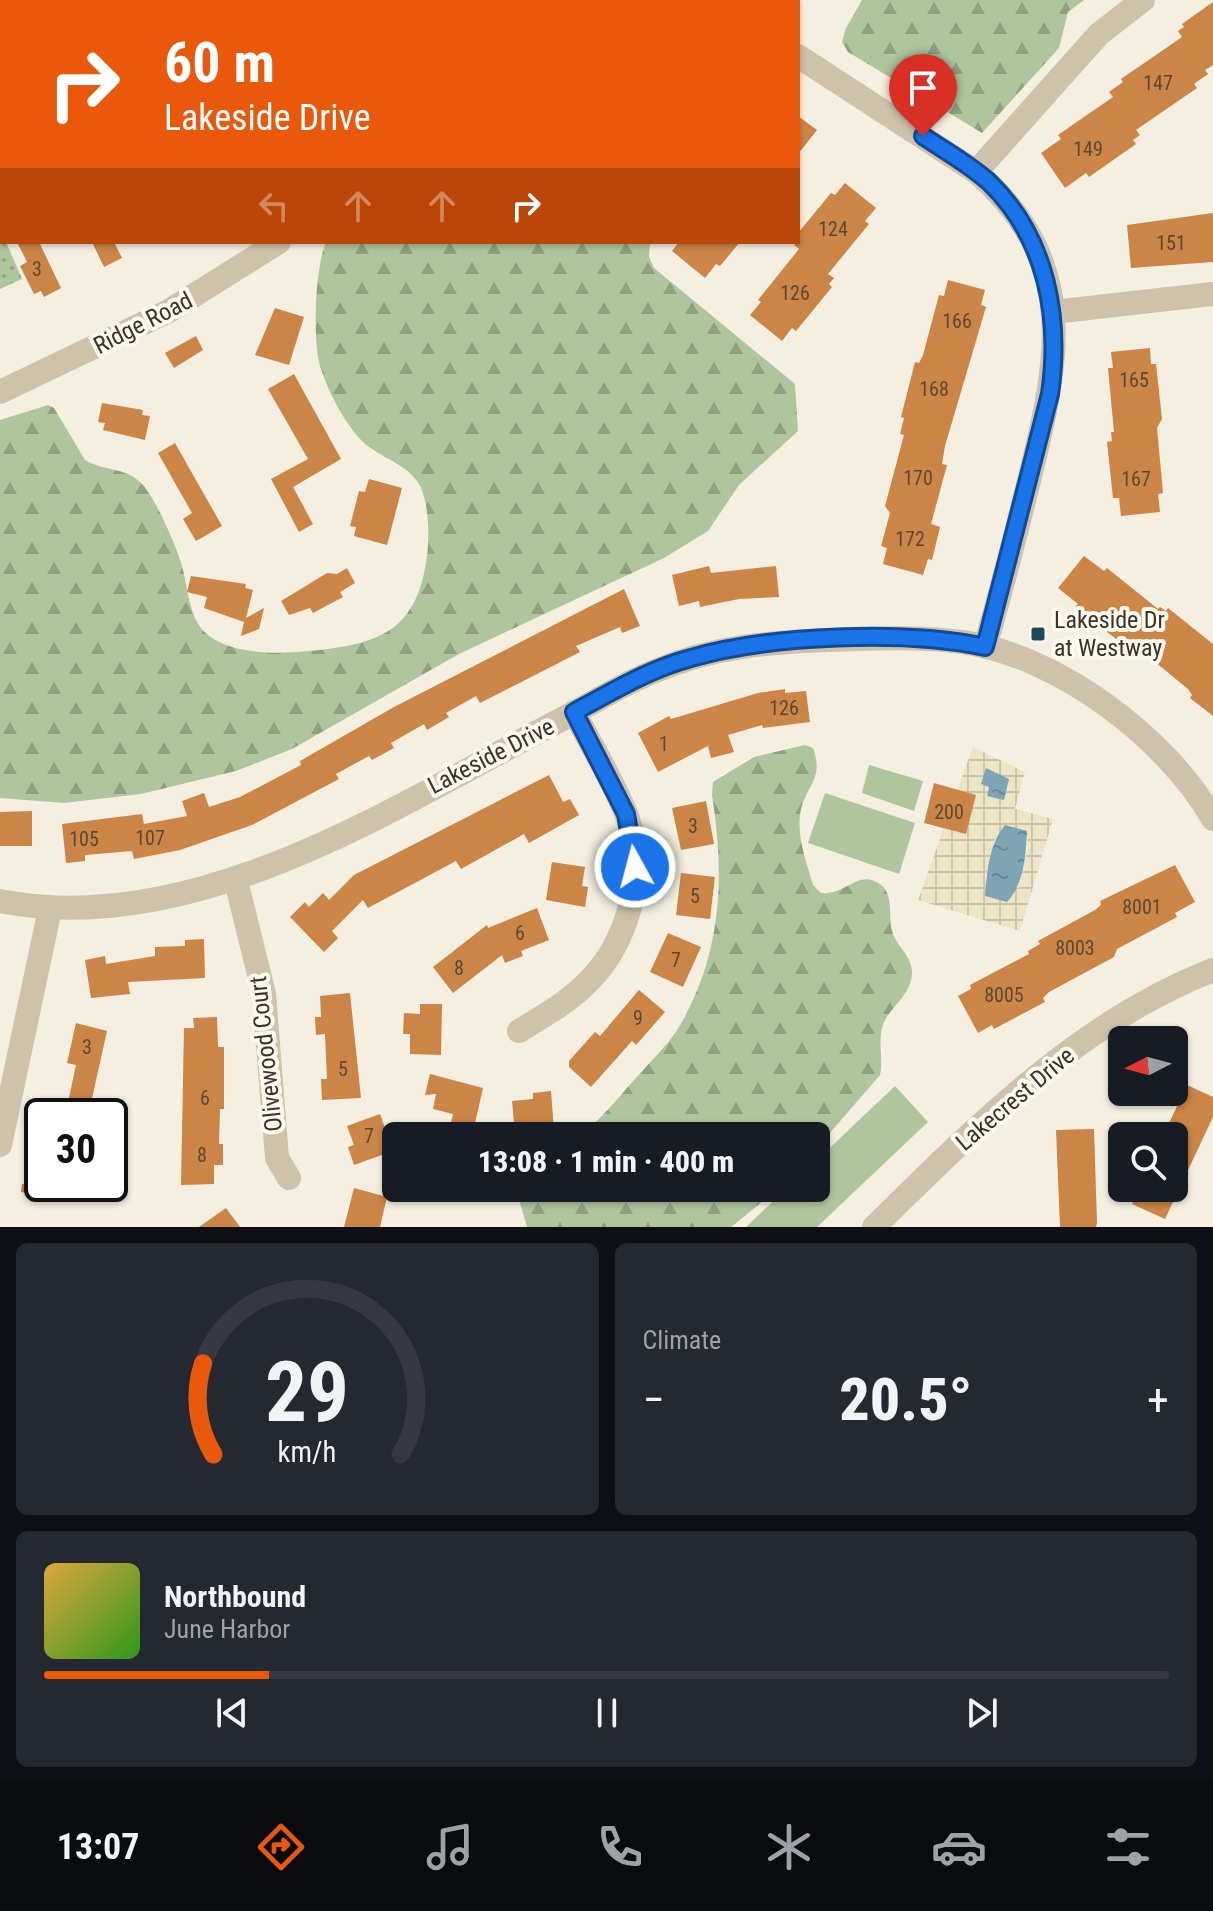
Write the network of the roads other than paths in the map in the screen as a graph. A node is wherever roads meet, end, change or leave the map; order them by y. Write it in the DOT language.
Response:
graph roads {
  1 [pos="1143,0"];
  2 [pos="800,57"];
  3 [pos="976,172"];
  4 [pos="276,244"];
  5 [pos="1213,294"];
  6 [pos="1053,312"];
  7 [pos="0,392"];
  8 [pos="985,647"];
  9 [pos="574,712"];
  10 [pos="1213,819"];
  11 [pos="236,881"];
  12 [pos="0,901"];
  13 [pos="50,909"];
  14 [pos="1213,970"];
  15 [pos="519,1031"];
  16 [pos="0,1145"];
  17 [pos="289,1178"];
  18 [pos="874,1227"];
  1 -- 3 [label="street"];
  2 -- 3 [label="street"];
  3 -- 6 [label="street"];
  4 -- 7 [label="street, Ridge Road"];
  5 -- 6 [label="street"];
  6 -- 8 [label="street"];
  8 -- 9 [label="street, Lakeside Drive"];
  8 -- 10 [label="street, Lakeside Drive"];
  9 -- 11 [label="street, Lakeside Drive"];
  9 -- 15 [label="street"];
  11 -- 13 [label="street, Lakeside Drive"];
  11 -- 17 [label="street, Olivewood Court"];
  12 -- 13 [label="street, Lakeside Drive"];
  13 -- 16 [label="street"];
  14 -- 18 [label="street, Lakecrest Drive"];
}
